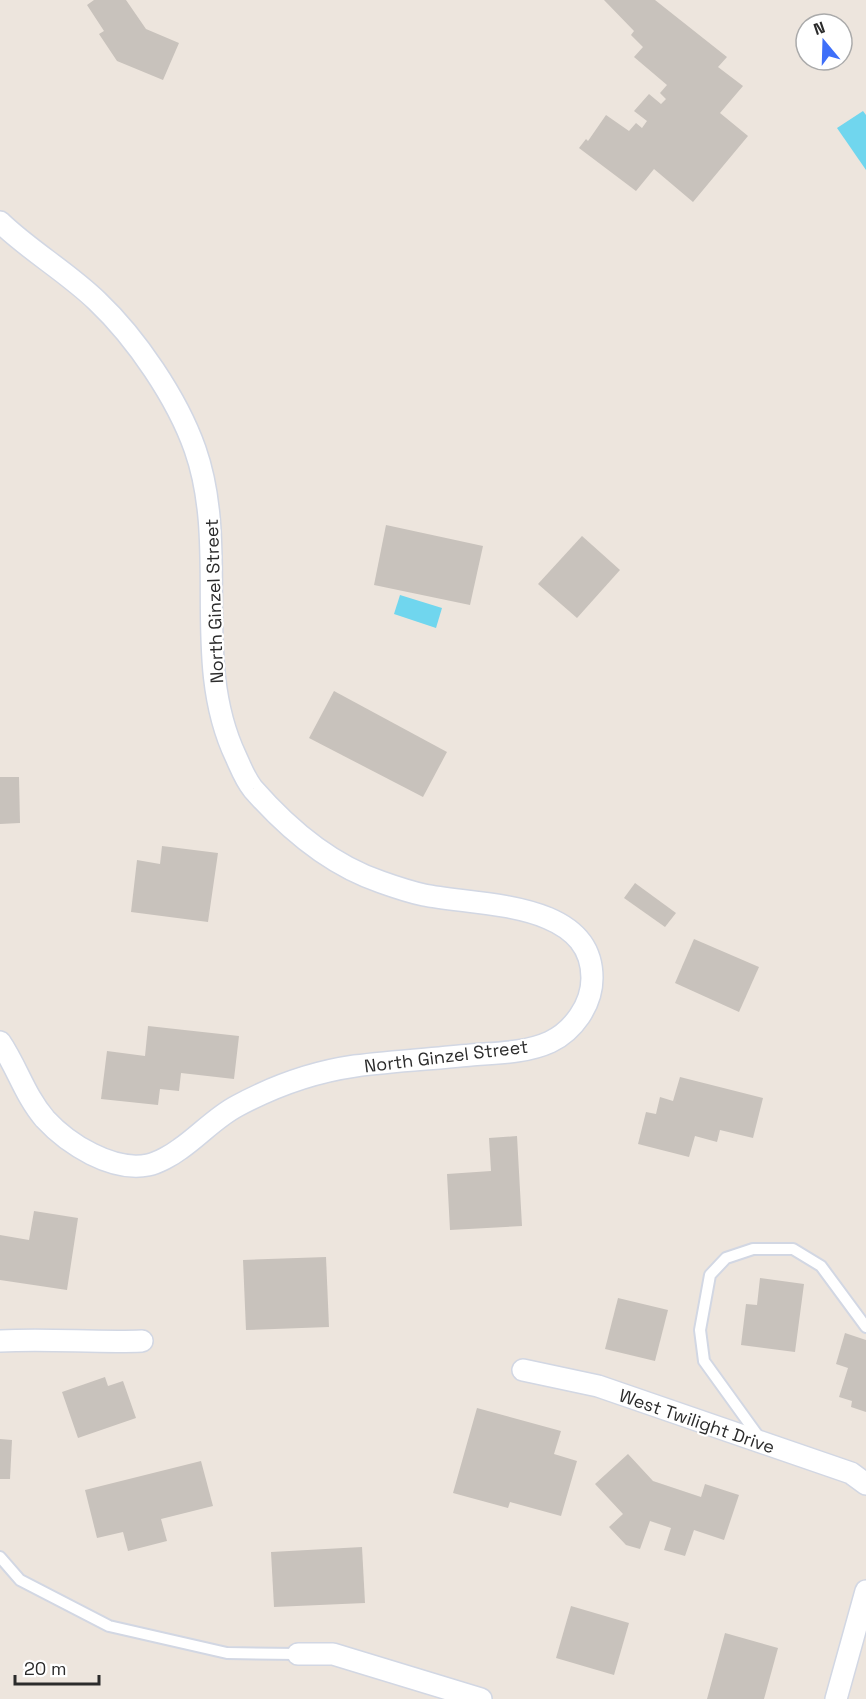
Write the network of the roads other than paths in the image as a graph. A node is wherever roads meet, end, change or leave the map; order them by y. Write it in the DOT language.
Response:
graph roads {
  1 [pos="0,222"];
  2 [pos="0,1042"];
  3 [pos="866,1326"];
  4 [pos="0,1341"];
  5 [pos="142,1341"];
  6 [pos="523,1370"];
  7 [pos="764,1445"];
  8 [pos="866,1484"];
  9 [pos="0,1557"];
  10 [pos="866,1592"];
  11 [pos="298,1654"];
  12 [pos="481,1699"];
  13 [pos="836,1699"];
  1 -- 2 [label="street, North Ginzel Street"];
  3 -- 7 [label="lane"];
  4 -- 5 [label="street"];
  6 -- 7 [label="street, West Twilight Drive"];
  7 -- 8 [label="street, West Twilight Drive"];
  9 -- 11 [label="lane"];
  10 -- 13 [label="street"];
  11 -- 12 [label="street"];
}
